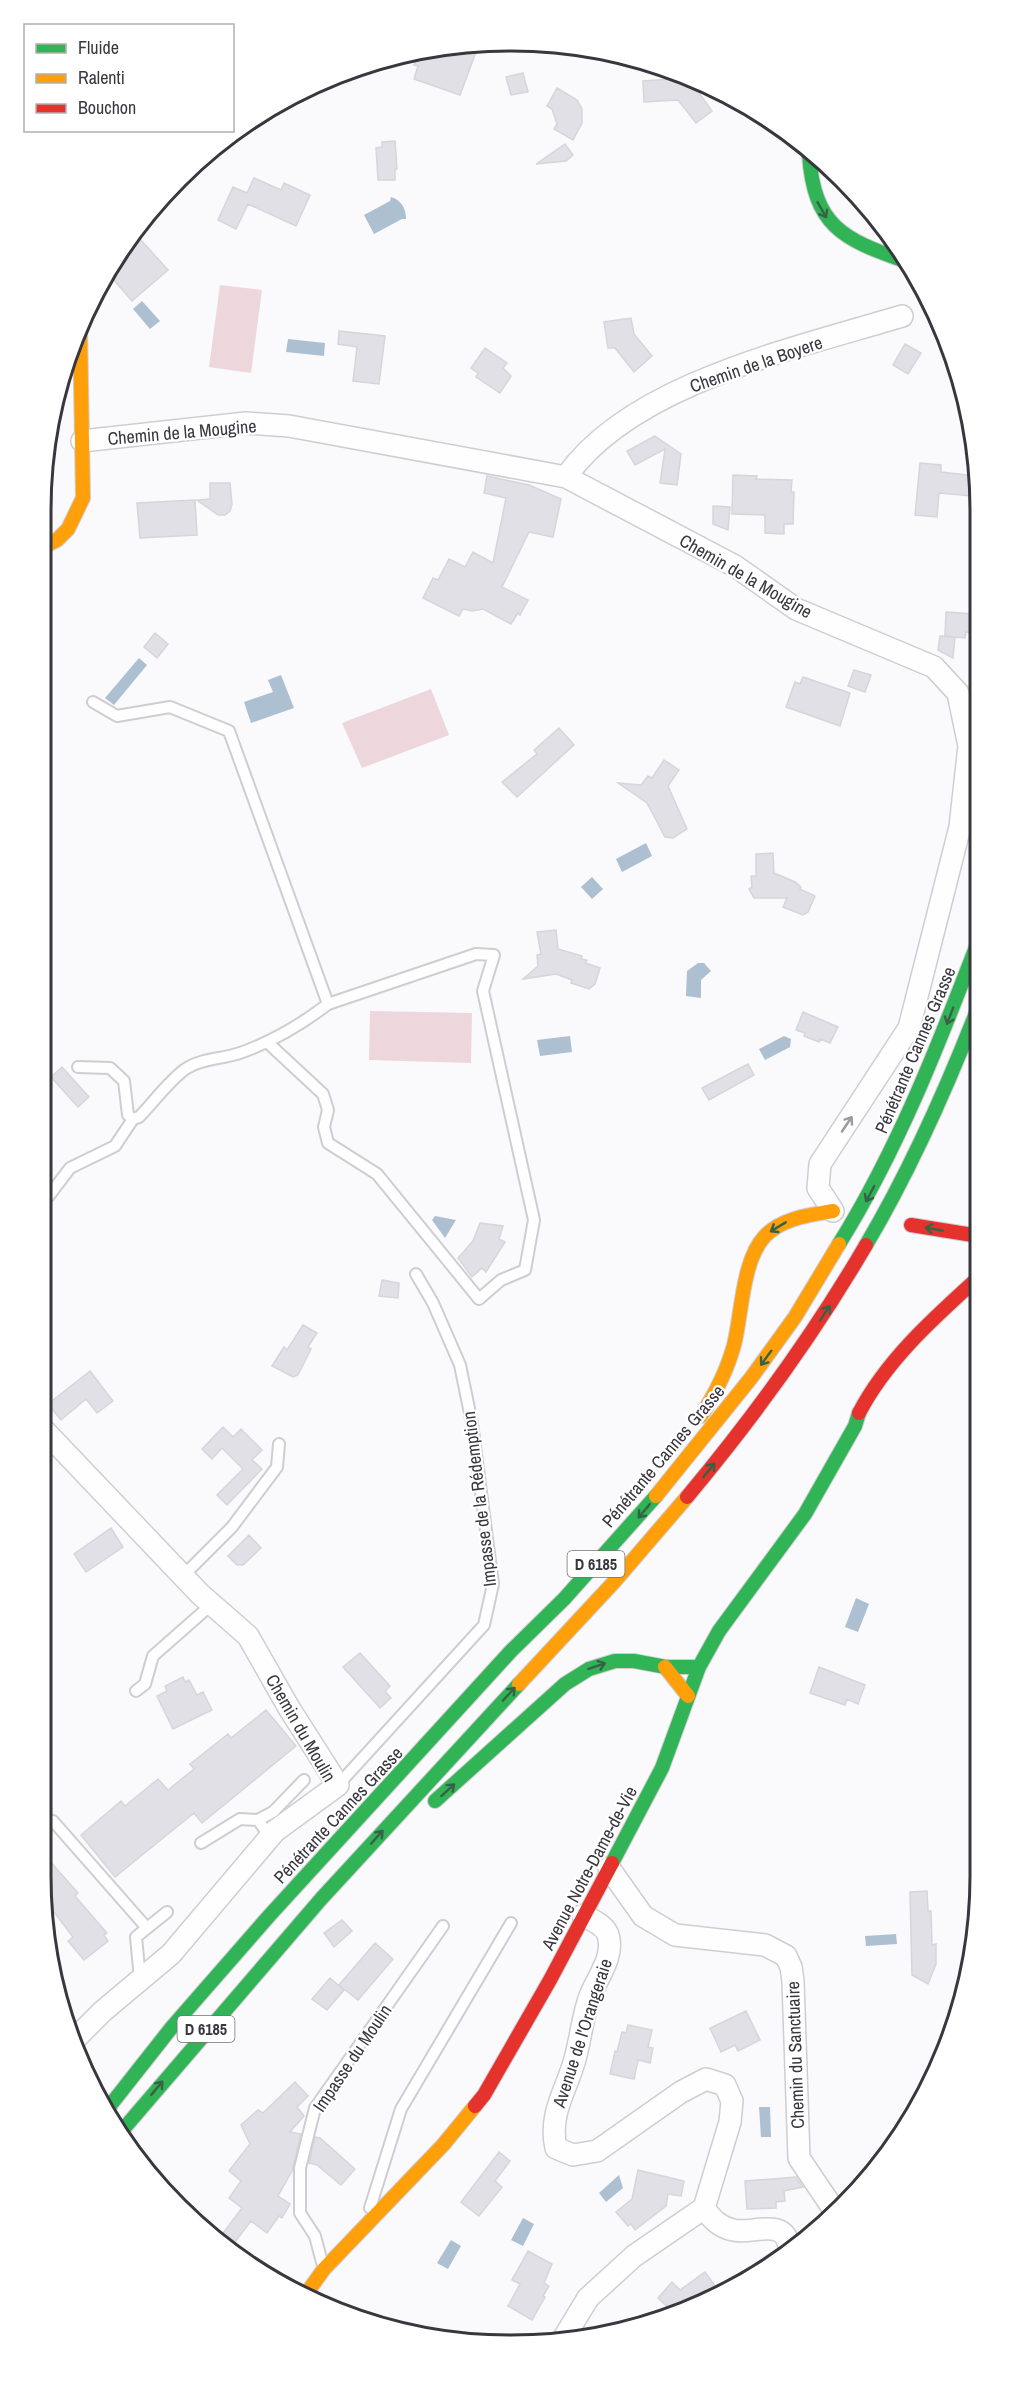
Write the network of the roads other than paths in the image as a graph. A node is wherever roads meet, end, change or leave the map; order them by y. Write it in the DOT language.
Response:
graph roads {
  1 [pos="809,162"];
  2 [pos="894,257"];
  3 [pos="902,316"];
  4 [pos="80,349"];
  5 [pos="82,441"];
  6 [pos="566,477"];
  7 [pos="51,543"];
  8 [pos="93,702"];
  9 [pos="970,963"];
  10 [pos="328,1004"];
  11 [pos="970,1030"];
  12 [pos="970,1039"];
  13 [pos="267,1042"];
  14 [pos="960,1058"];
  15 [pos="78,1067"];
  16 [pos="133,1119"];
  17 [pos="51,1193"];
  18 [pos="833,1211"];
  19 [pos="911,1225"];
  20 [pos="956,1233"];
  21 [pos="970,1235"];
  22 [pos="970,1242"];
  23 [pos="416,1274"];
  24 [pos="970,1285"];
  25 [pos="970,1304"];
  26 [pos="855,1426"];
  27 [pos="693,1427"];
  28 [pos="51,1438"];
  29 [pos="279,1444"];
  30 [pos="635,1499"];
  31 [pos="183,1576"];
  32 [pos="212,1604"];
  33 [pos="511,1652"];
  34 [pos="699,1666"];
  35 [pos="665,1667"];
  36 [pos="136,1691"];
  37 [pos="688,1696"];
  38 [pos="304,1780"];
  39 [pos="338,1785"];
  40 [pos="426,1809"];
  41 [pos="53,1821"];
  42 [pos="264,1828"];
  43 [pos="400,1833"];
  44 [pos="201,1843"];
  45 [pos="609,1868"];
  46 [pos="167,1912"];
  47 [pos="583,1915"];
  48 [pos="511,1923"];
  49 [pos="442,1926"];
  50 [pos="296,1927"];
  51 [pos="147,1928"];
  52 [pos="140,1979"];
  53 [pos="80,2034"];
  54 [pos="112,2103"];
  55 [pos="125,2126"];
  56 [pos="830,2204"];
  57 [pos="704,2208"];
  58 [pos="365,2226"];
  59 [pos="787,2242"];
  60 [pos="324,2269"];
  61 [pos="310,2289"];
  62 [pos="568,2331"];
  1 -- 2 [label="main road, one-way"];
  3 -- 6 [label="street, Chemin de la Boyere"];
  4 -- 5 [label="main road"];
  5 -- 6 [label="street, Chemin de la Mougine"];
  5 -- 7 [label="main road"];
  18 -- 6 [label="street, Chemin de la Mougine, one-way"];
  8 -- 10 [label="lane"];
  9 -- 33 [label="main road, Pénétrante Cannes Grasse / D 6185, one-way"];
  10 -- 13 [label="lane"];
  10 -- 13 [label="lane"];
  11 -- 14 [label="main road, D 6185"];
  12 -- 14 [label="main road"];
  13 -- 16 [label="lane"];
  50 -- 14 [label="main road, D 6185, one-way"];
  15 -- 16 [label="lane"];
  16 -- 17 [label="lane"];
  18 -- 27 [label="main road, one-way"];
  20 -- 19 [label="main road, one-way"];
  20 -- 21 [label="main road"];
  20 -- 22 [label="main road"];
  23 -- 39 [label="lane, Impasse de la Rédemption"];
  24 -- 26 [label="main road, Avenue Notre-Dame-de-Vie"];
  25 -- 26 [label="main road, Avenue Notre-Dame-de-Vie"];
  26 -- 34 [label="main road, Avenue Notre-Dame-de-Vie"];
  28 -- 31 [label="street, Chemin du Moulin"];
  29 -- 31 [label="lane"];
  30 -- 33 [label="main road"];
  31 -- 32 [label="street, Chemin du Moulin"];
  32 -- 36 [label="lane"];
  32 -- 39 [label="street, Chemin du Moulin"];
  33 -- 54 [label="main road, Pénétrante Cannes Grasse / D 6185"];
  34 -- 35 [label="main road"];
  34 -- 37 [label="main road, Avenue Notre-Dame-de-Vie"];
  35 -- 37 [label="main road"];
  40 -- 35 [label="main road, one-way"];
  37 -- 45 [label="main road, Avenue Notre-Dame-de-Vie"];
  38 -- 42 [label="lane"];
  39 -- 42 [label="street, Chemin du Moulin"];
  41 -- 51 [label="lane"];
  42 -- 44 [label="lane"];
  42 -- 52 [label="street, Chemin du Moulin"];
  43 -- 50 [label="main road"];
  45 -- 47 [label="main road, Avenue Notre-Dame-de-Vie"];
  45 -- 56 [label="street, Chemin du Sanctuaire"];
  46 -- 51 [label="lane"];
  47 -- 57 [label="street, Avenue de l'Orangeraie"];
  47 -- 58 [label="main road, Avenue Notre-Dame-de-Vie"];
  48 -- 58 [label="lane"];
  49 -- 60 [label="lane, Impasse du Moulin"];
  55 -- 50 [label="main road, D 6185, one-way"];
  51 -- 52 [label="lane"];
  52 -- 53 [label="street, Chemin du Moulin"];
  57 -- 59 [label="street"];
  57 -- 62 [label="street"];
  58 -- 60 [label="main road, Avenue Notre-Dame-de-Vie"];
  60 -- 61 [label="main road, Avenue Notre-Dame-de-Vie"];
}
